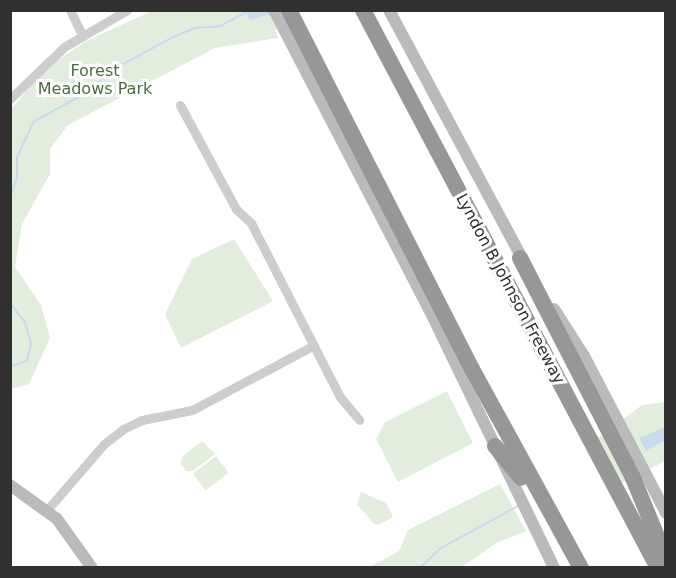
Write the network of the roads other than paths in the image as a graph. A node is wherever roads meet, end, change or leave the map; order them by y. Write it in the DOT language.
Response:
graph roads {
  1 [pos="70,10"];
  2 [pos="127,10"];
  3 [pos="274,10"];
  4 [pos="288,10"];
  5 [pos="363,10"];
  6 [pos="389,10"];
  7 [pos="82,35"];
  8 [pos="12,94"];
  9 [pos="180,105"];
  10 [pos="520,258"];
  11 [pos="314,345"];
  12 [pos="359,420"];
  13 [pos="495,446"];
  14 [pos="10,486"];
  15 [pos="48,510"];
  16 [pos="666,513"];
  17 [pos="666,558"];
  18 [pos="575,564"];
  19 [pos="92,567"];
  20 [pos="554,567"];
  21 [pos="658,567"];
  1 -- 7 [label="street"];
  2 -- 7 [label="street"];
  3 -- 13 [label="main road"];
  4 -- 18 [label="highway"];
  5 -- 21 [label="highway, Lyndon B Johnson Freeway"];
  6 -- 10 [label="main road"];
  7 -- 8 [label="street"];
  9 -- 11 [label="street"];
  10 -- 16 [label="main road"];
  10 -- 17 [label="highway"];
  11 -- 12 [label="street"];
  11 -- 15 [label="street"];
  13 -- 18 [label="highway"];
  13 -- 20 [label="main road"];
  14 -- 15 [label="main road"];
  15 -- 19 [label="main road"];
}
